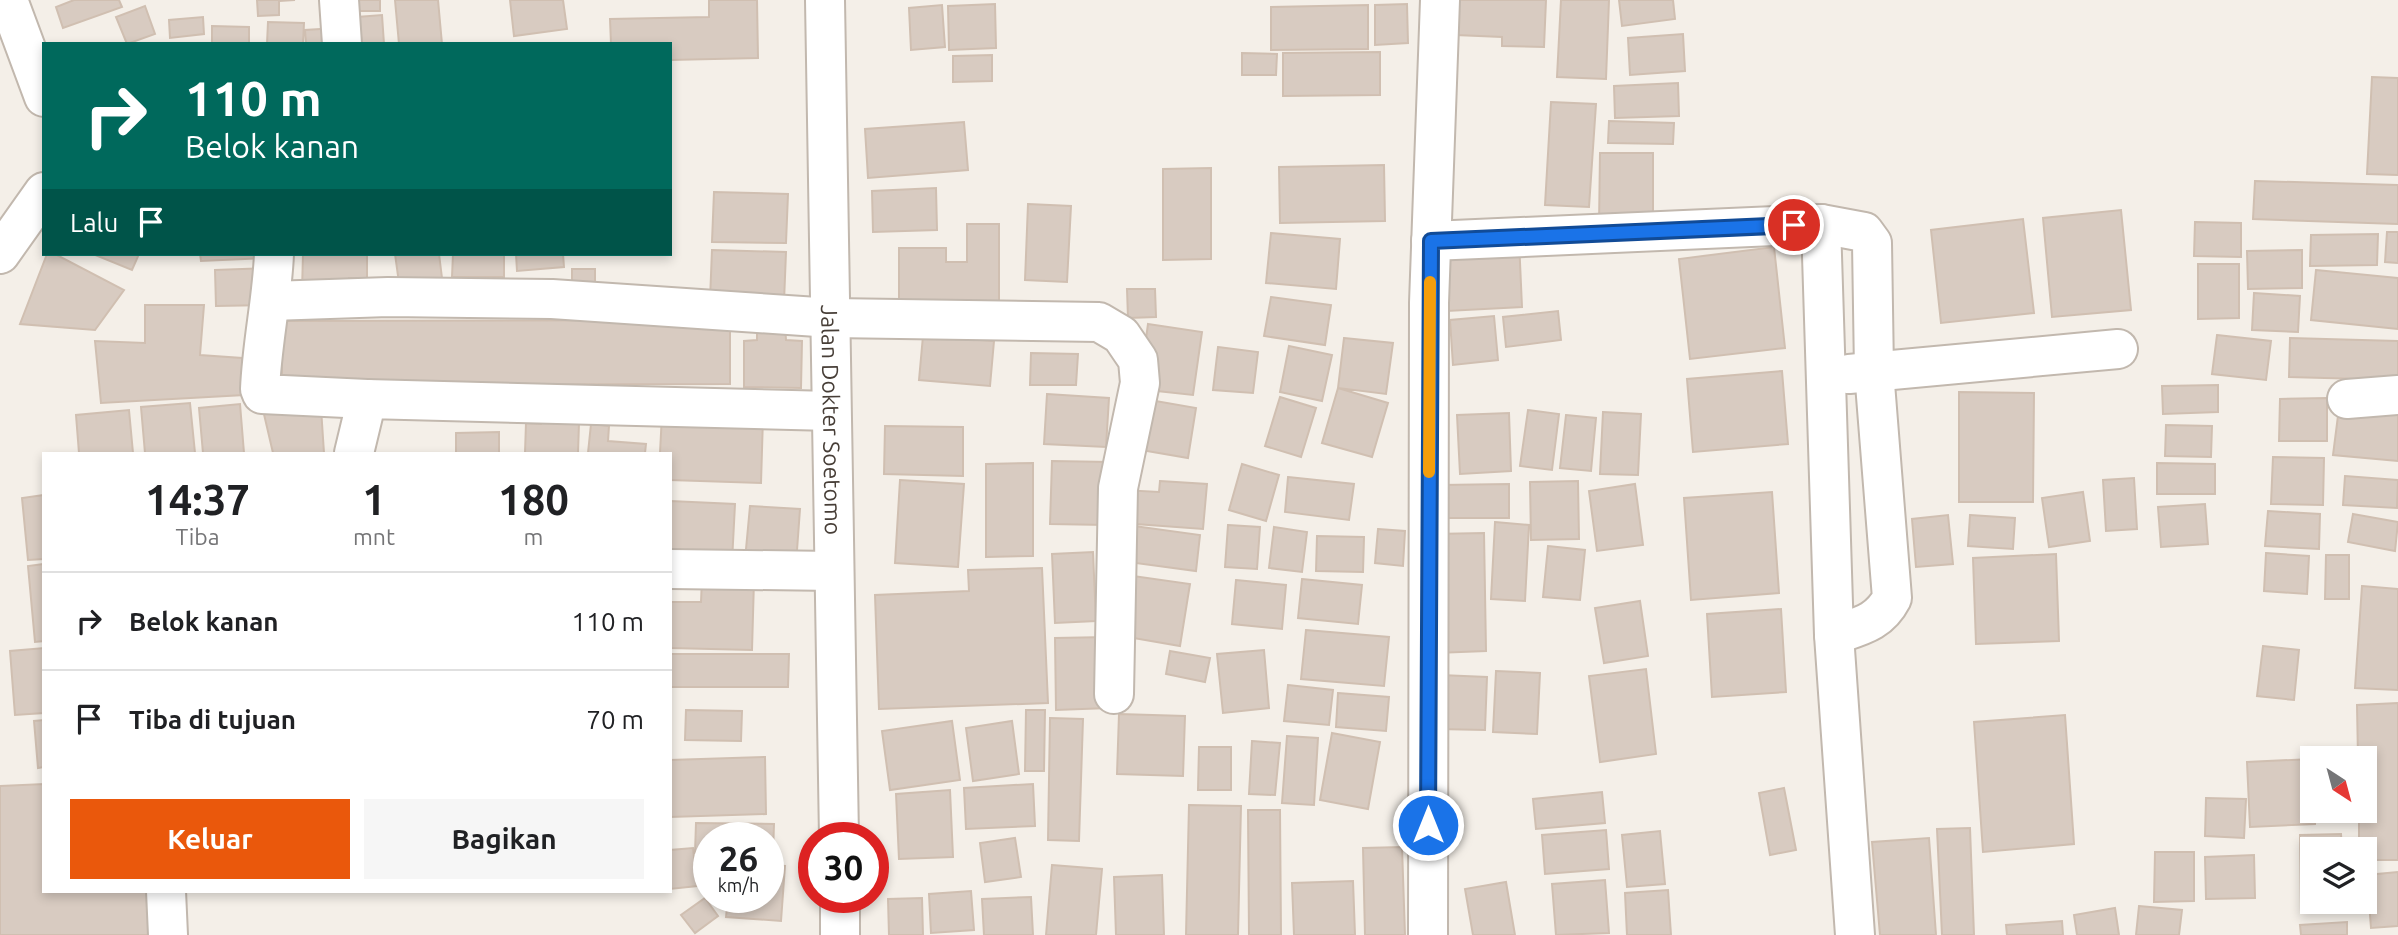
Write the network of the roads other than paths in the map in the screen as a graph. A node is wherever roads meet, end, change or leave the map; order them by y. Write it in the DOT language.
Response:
graph roads {
  1 [pos="8,0"];
  2 [pos="340,0"];
  3 [pos="825,0"];
  4 [pos="1440,0"];
  5 [pos="342,42"];
  6 [pos="42,92"];
  7 [pos="42,195"];
  8 [pos="1821,225"];
  9 [pos="1431,241"];
  10 [pos="0,254"];
  11 [pos="274,256"];
  12 [pos="271,301"];
  13 [pos="832,318"];
  14 [pos="2118,349"];
  15 [pos="1874,371"];
  16 [pos="1825,377"];
  17 [pos="2398,395"];
  18 [pos="367,399"];
  19 [pos="2347,399"];
  20 [pos="831,411"];
  21 [pos="354,452"];
  22 [pos="672,569"];
  23 [pos="834,571"];
  24 [pos="1834,635"];
  25 [pos="1114,694"];
  26 [pos="839,822"];
  27 [pos="166,893"];
  28 [pos="840,913"];
  29 [pos="169,935"];
  30 [pos="841,935"];
  31 [pos="1427,935"];
  32 [pos="1855,935"];
  1 -- 6 [label="street"];
  2 -- 5 [label="street"];
  3 -- 13 [label="street, Jalan Dokter Soetomo"];
  4 -- 9 [label="street"];
  7 -- 10 [label="street"];
  8 -- 9 [label="street"];
  8 -- 15 [label="street"];
  8 -- 16 [label="street"];
  9 -- 31 [label="street"];
  11 -- 12 [label="street"];
  12 -- 13 [label="street"];
  12 -- 18 [label="street"];
  13 -- 20 [label="street, Jalan Dokter Soetomo"];
  13 -- 25 [label="street"];
  14 -- 15 [label="street"];
  15 -- 16 [label="street"];
  15 -- 24 [label="street"];
  16 -- 24 [label="street"];
  17 -- 19 [label="street"];
  18 -- 20 [label="street"];
  18 -- 21 [label="street"];
  20 -- 23 [label="street, Jalan Dokter Soetomo"];
  22 -- 23 [label="street"];
  23 -- 26 [label="street, Jalan Dokter Soetomo"];
  24 -- 32 [label="street"];
  27 -- 29 [label="street"];
  28 -- 30 [label="street"];
}
